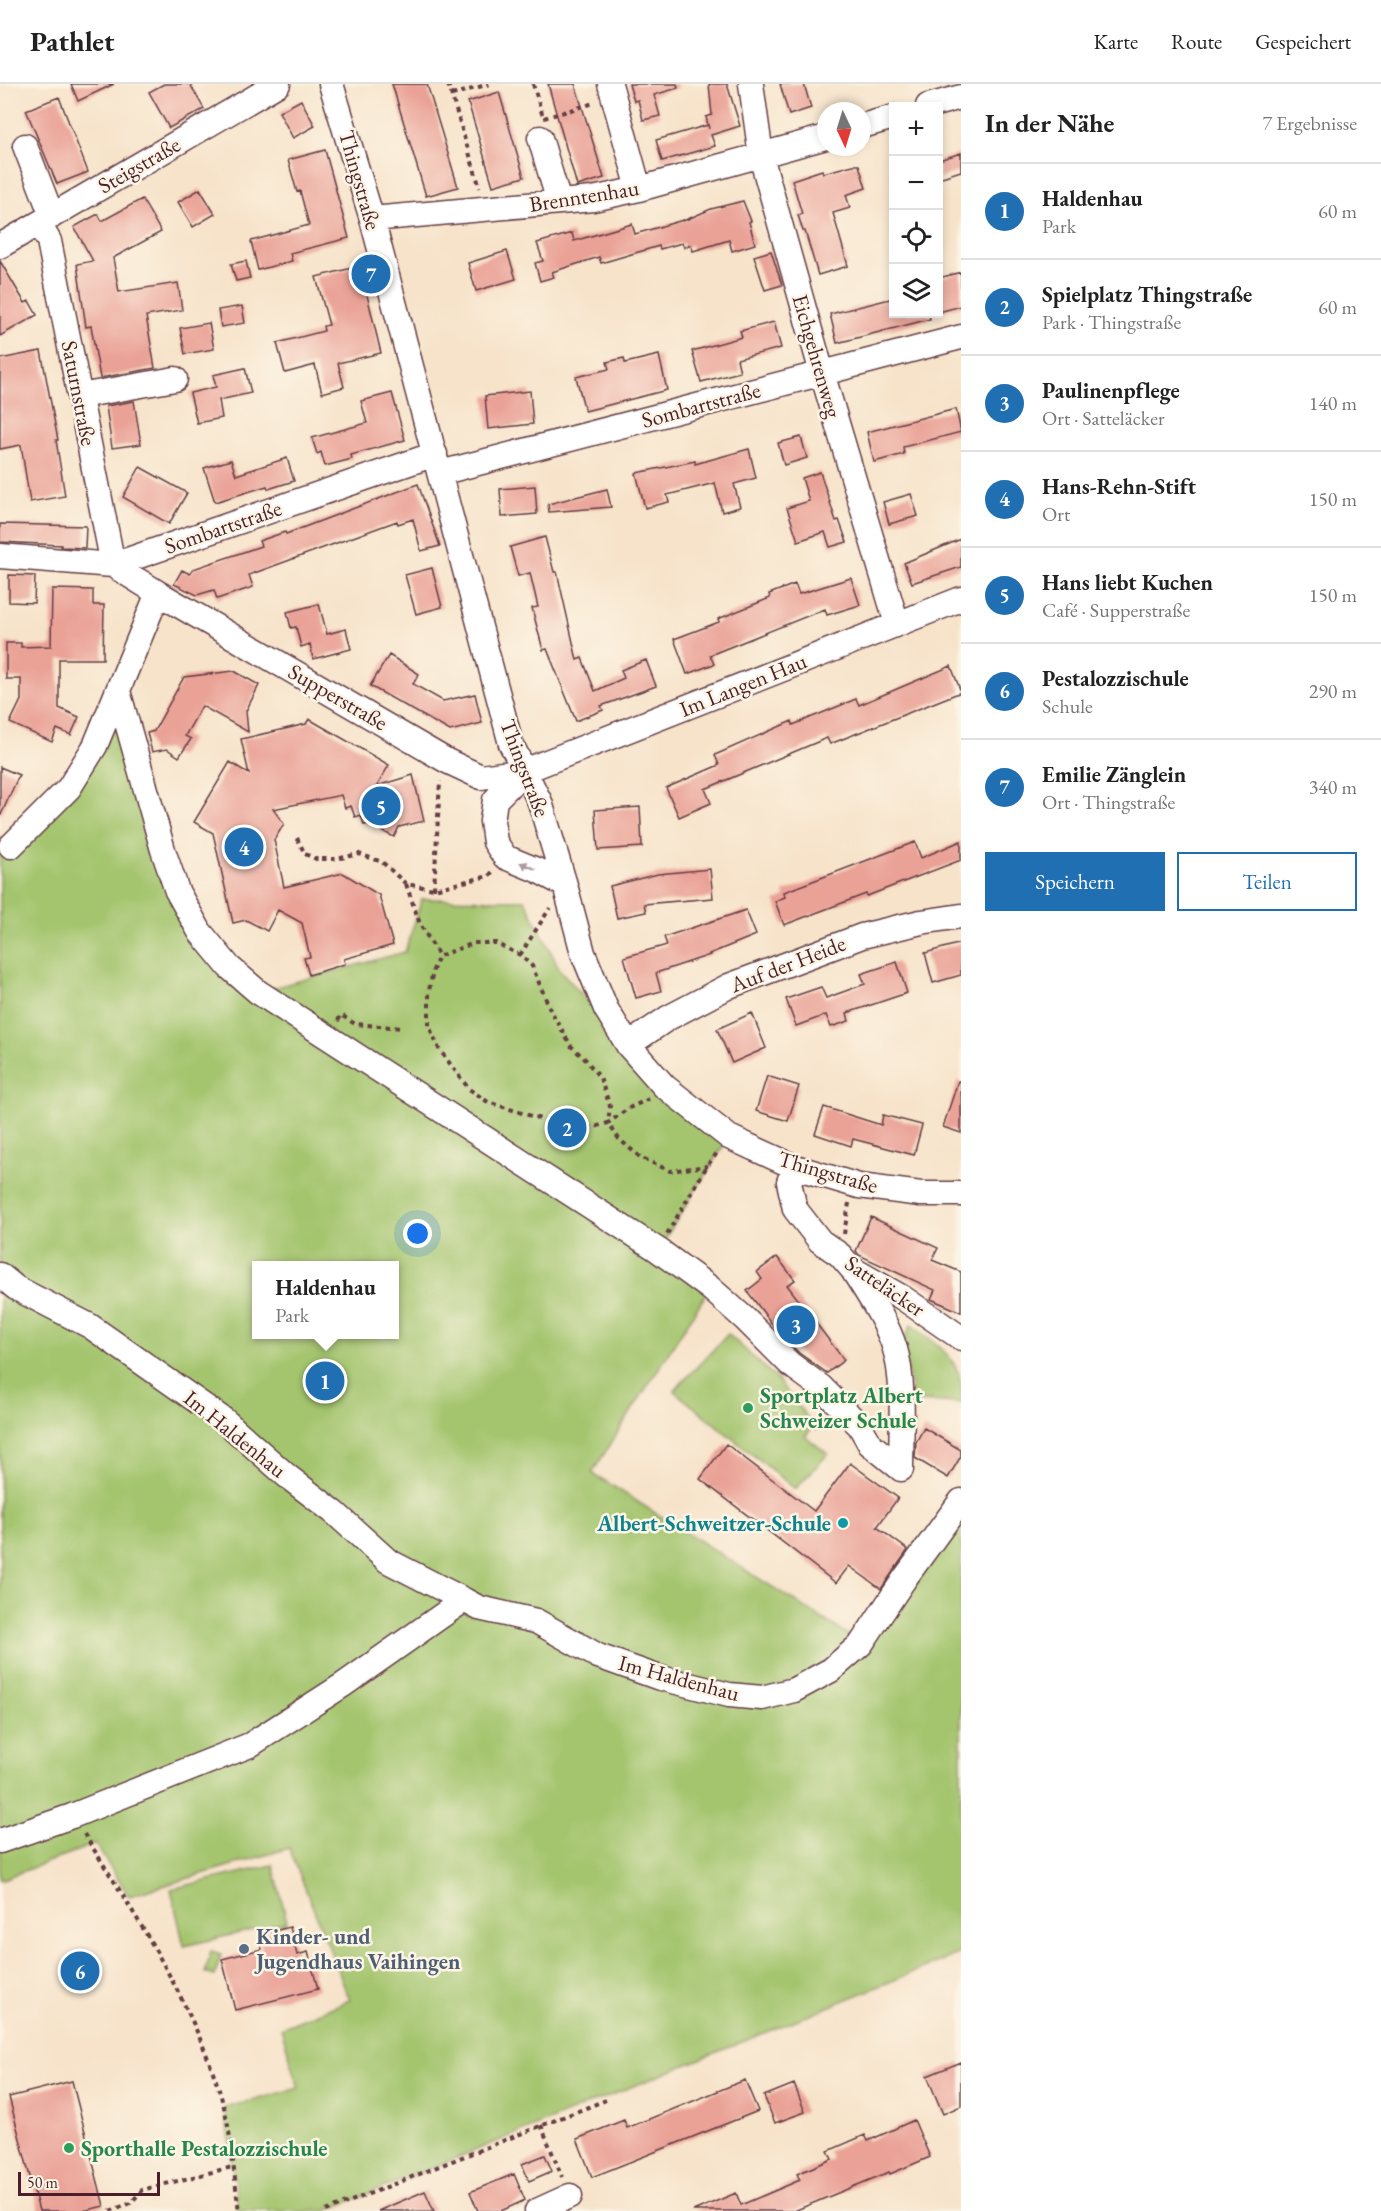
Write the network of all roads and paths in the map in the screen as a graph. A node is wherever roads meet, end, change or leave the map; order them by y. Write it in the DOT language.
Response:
graph roads {
  1 [pos="278,84"];
  2 [pos="331,84"];
  3 [pos="448,84"];
  4 [pos="489,84"];
  5 [pos="533,84"];
  6 [pos="751,84"];
  7 [pos="612,91"];
  8 [pos="452,95"];
  9 [pos="961,97"];
  10 [pos="943,102"];
  11 [pos="889,118"];
  12 [pos="871,123"];
  13 [pos="541,128"];
  14 [pos="817,140"];
  15 [pos="25,146"];
  16 [pos="761,156"];
  17 [pos="639,189"];
  18 [pos="559,202"];
  19 [pos="486,209"];
  20 [pos="372,219"];
  21 [pos="46,220"];
  22 [pos="0,246"];
  23 [pos="961,337"];
  24 [pos="822,373"];
  25 [pos="175,379"];
  26 [pos="80,396"];
  27 [pos="438,463"];
  28 [pos="0,556"];
  29 [pos="113,565"];
  30 [pos="158,593"];
  31 [pos="961,599"];
  32 [pos="897,624"];
  33 [pos="118,691"];
  34 [pos="447,761"];
  35 [pos="524,771"];
  36 [pos="297,838"];
  37 [pos="11,846"];
  38 [pos="505,857"];
  39 [pos="406,884"];
  40 [pos="565,885"];
  41 [pos="434,889"];
  42 [pos="961,916"];
  43 [pos="520,955"];
  44 [pos="439,956"];
  45 [pos="402,1028"];
  46 [pos="315,1029"];
  47 [pos="628,1046"];
  48 [pos="664,1086"];
  49 [pos="608,1123"];
  50 [pos="729,1137"];
  51 [pos="707,1166"];
  52 [pos="795,1167"];
  53 [pos="859,1186"];
  54 [pos="961,1194"];
  55 [pos="658,1250"];
  56 [pos="846,1262"];
  57 [pos="0,1275"];
  58 [pos="961,1338"];
  59 [pos="823,1424"];
  60 [pos="814,1426"];
  61 [pos="961,1501"];
  62 [pos="464,1600"];
  63 [pos="72,1816"];
  64 [pos="0,1841"];
  65 [pos="606,2100"];
  66 [pos="540,2125"];
  67 [pos="232,2167"];
  68 [pos="570,2196"];
  69 [pos="110,2211"];
  70 [pos="239,2211"];
  71 [pos="326,2211"];
  72 [pos="537,2211"];
  1 -- 21 [label="street, Steigstraße"];
  2 -- 20 [label="street, Thingstraße"];
  3 -- 8 [label="path"];
  4 -- 8 [label="path"];
  5 -- 13 [label="path"];
  6 -- 16 [label="street, Eichgehrenweg"];
  7 -- 13 [label="path"];
  7 -- 17 [label="street"];
  8 -- 19 [label="path"];
  9 -- 10 [label="street"];
  11 -- 12 [label="street"];
  13 -- 18 [label="street"];
  14 -- 16 [label="street, Brenntenhau"];
  15 -- 21 [label="street, Saturnstraße"];
  16 -- 17 [label="street, Brenntenhau"];
  16 -- 24 [label="street, Eichgehrenweg"];
  17 -- 18 [label="street, Brenntenhau"];
  18 -- 19 [label="street, Brenntenhau"];
  19 -- 20 [label="street, Brenntenhau"];
  20 -- 27 [label="street, Thingstraße"];
  21 -- 22 [label="street, Steigstraße"];
  21 -- 26 [label="street, Saturnstraße"];
  23 -- 24 [label="street, Sombartstraße"];
  24 -- 27 [label="street, Sombartstraße"];
  24 -- 32 [label="street, Eichgehrenweg"];
  25 -- 26 [label="street"];
  26 -- 29 [label="street, Saturnstraße"];
  27 -- 29 [label="street, Sombartstraße"];
  27 -- 35 [label="street, Thingstraße"];
  28 -- 29 [label="street, Supperstraße"];
  29 -- 30 [label="street, Supperstraße"];
  30 -- 33 [label="street"];
  30 -- 34 [label="street, Supperstraße"];
  31 -- 32 [label="street, Im Langen Hau"];
  32 -- 35 [label="street, Im Langen Hau"];
  33 -- 37 [label="street"];
  33 -- 46 [label="street"];
  34 -- 35 [label="street, Supperstraße"];
  34 -- 41 [label="path"];
  35 -- 38 [label="street"];
  35 -- 40 [label="street, Thingstraße"];
  36 -- 39 [label="path"];
  40 -- 38 [label="street, one-way"];
  38 -- 41 [label="path"];
  39 -- 41 [label="path"];
  39 -- 44 [label="path"];
  40 -- 43 [label="path"];
  40 -- 47 [label="street, Thingstraße"];
  42 -- 47 [label="street, Auf der Heide"];
  43 -- 44 [label="path"];
  43 -- 49 [label="path"];
  44 -- 49 [label="path"];
  45 -- 46 [label="path"];
  46 -- 55 [label="street"];
  47 -- 48 [label="street, Thingstraße"];
  48 -- 49 [label="path"];
  48 -- 50 [label="street, Thingstraße"];
  49 -- 51 [label="path"];
  50 -- 51 [label="path"];
  50 -- 52 [label="street, Thingstraße"];
  51 -- 55 [label="path"];
  52 -- 53 [label="street, Thingstraße"];
  52 -- 56 [label="street, Satteläcker"];
  53 -- 54 [label="street, Thingstraße"];
  53 -- 56 [label="path"];
  55 -- 56 [label="street"];
  56 -- 58 [label="street, Satteläcker"];
  57 -- 62 [label="street, Im Haldenhau"];
  59 -- 60 [label="path"];
  61 -- 62 [label="street, Im Haldenhau"];
  62 -- 63 [label="street"];
  63 -- 64 [label="street"];
  63 -- 67 [label="path"];
  65 -- 66 [label="path"];
  66 -- 68 [label="path"];
  66 -- 71 [label="path"];
  67 -- 69 [label="path"];
  67 -- 70 [label="path"];
  68 -- 72 [label="street"];
}
